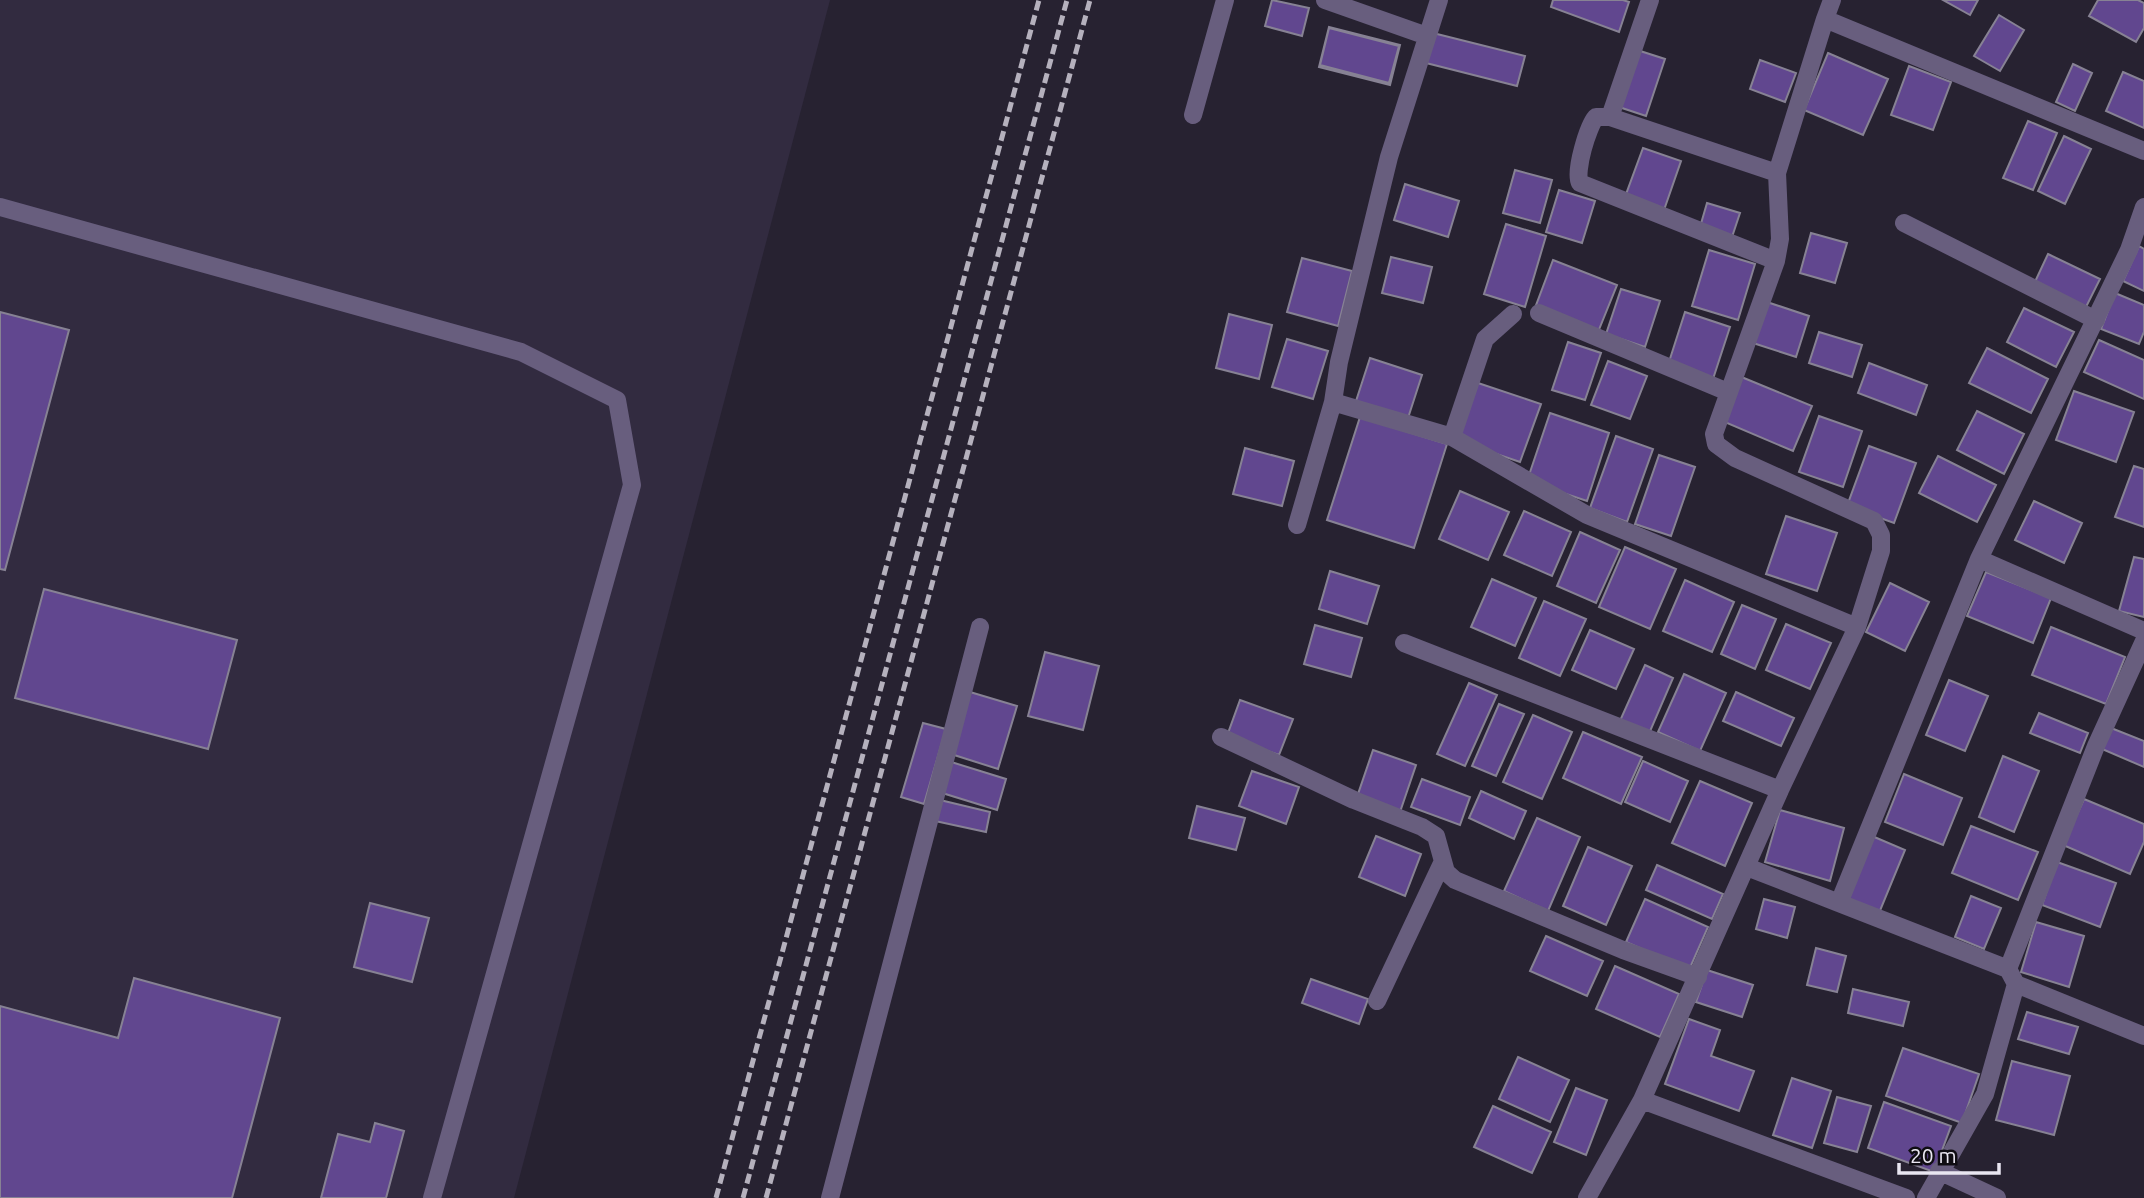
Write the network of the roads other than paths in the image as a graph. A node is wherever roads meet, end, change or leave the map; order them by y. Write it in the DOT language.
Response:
graph roads {
  1 [pos="1225,0"];
  2 [pos="1325,0"];
  3 [pos="1439,0"];
  4 [pos="1650,0"];
  5 [pos="1832,0"];
  6 [pos="1825,19"];
  7 [pos="1427,36"];
  8 [pos="1193,115"];
  9 [pos="1609,117"];
  10 [pos="2144,152"];
  11 [pos="1777,173"];
  12 [pos="0,207"];
  13 [pos="2144,207"];
  14 [pos="1904,223"];
  15 [pos="1776,261"];
  16 [pos="1539,313"];
  17 [pos="1513,314"];
  18 [pos="2096,320"];
  19 [pos="1728,392"];
  20 [pos="1333,402"];
  21 [pos="1452,437"];
  22 [pos="1297,525"];
  23 [pos="1979,559"];
  24 [pos="979,627"];
  25 [pos="1857,627"];
  26 [pos="2144,631"];
  27 [pos="2144,641"];
  28 [pos="1404,643"];
  29 [pos="1222,737"];
  30 [pos="1780,790"];
  31 [pos="1444,861"];
  32 [pos="1746,867"];
  33 [pos="1839,903"];
  34 [pos="2012,976"];
  35 [pos="1699,977"];
  36 [pos="1377,1001"];
  37 [pos="2144,1036"];
  38 [pos="1642,1100"];
  39 [pos="1939,1171"];
  40 [pos="432,1198"];
  41 [pos="830,1198"];
  42 [pos="1587,1198"];
  43 [pos="1906,1198"];
  44 [pos="1926,1198"];
  45 [pos="1997,1198"];
  1 -- 8 [label="street"];
  2 -- 7 [label="street"];
  3 -- 7 [label="street"];
  4 -- 9 [label="street"];
  5 -- 6 [label="street"];
  6 -- 10 [label="street"];
  6 -- 11 [label="street"];
  7 -- 20 [label="street"];
  9 -- 11 [label="street"];
  9 -- 15 [label="street"];
  11 -- 15 [label="street"];
  12 -- 40 [label="street"];
  13 -- 18 [label="street"];
  14 -- 18 [label="street"];
  15 -- 19 [label="street"];
  16 -- 19 [label="street"];
  17 -- 21 [label="street"];
  18 -- 23 [label="street"];
  19 -- 25 [label="street"];
  20 -- 21 [label="street"];
  20 -- 22 [label="street"];
  21 -- 25 [label="street"];
  23 -- 26 [label="street"];
  23 -- 33 [label="street"];
  24 -- 41 [label="street"];
  25 -- 30 [label="street"];
  27 -- 34 [label="street"];
  28 -- 30 [label="street"];
  29 -- 31 [label="street"];
  30 -- 32 [label="street"];
  31 -- 35 [label="street"];
  31 -- 36 [label="street"];
  32 -- 33 [label="street"];
  32 -- 35 [label="street"];
  33 -- 34 [label="street"];
  34 -- 37 [label="street"];
  34 -- 39 [label="street"];
  35 -- 38 [label="street"];
  38 -- 42 [label="street"];
  38 -- 43 [label="street"];
  39 -- 44 [label="street"];
  39 -- 45 [label="street"];
}
